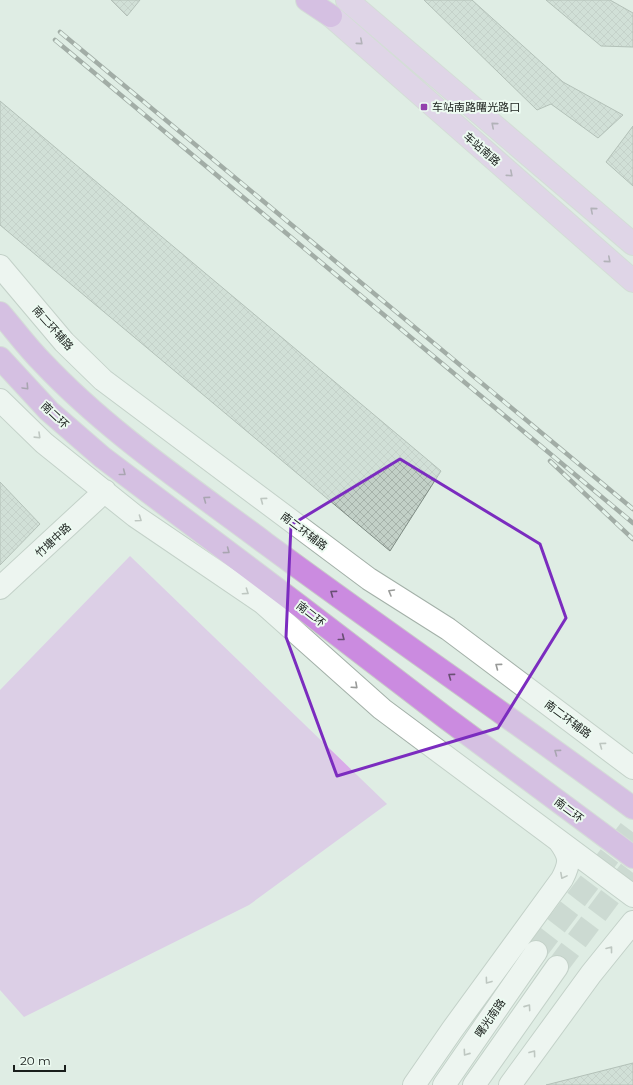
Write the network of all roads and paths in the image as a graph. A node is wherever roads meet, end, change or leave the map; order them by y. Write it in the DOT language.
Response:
graph roads {
  1 [pos="307,0"];
  2 [pos="312,0"];
  3 [pos="347,0"];
  4 [pos="331,16"];
  5 [pos="633,244"];
  6 [pos="0,266"];
  7 [pos="633,282"];
  8 [pos="0,313"];
  9 [pos="0,358"];
  10 [pos="0,400"];
  11 [pos="105,492"];
  12 [pos="0,588"];
  13 [pos="629,762"];
  14 [pos="633,808"];
  15 [pos="558,841"];
  16 [pos="633,857"];
  17 [pos="633,896"];
  18 [pos="633,922"];
  19 [pos="536,952"];
  20 [pos="556,967"];
  21 [pos="414,1085"];
  22 [pos="444,1085"];
  23 [pos="474,1085"];
  24 [pos="510,1085"];
  1 -- 4 [label="highway"];
  2 -- 4 [label="highway"];
  5 -- 3 [label="main road, one-way"];
  4 -- 7 [label="main road, 车站南路, one-way"];
  13 -- 6 [label="main road, 南二环辅路, one-way"];
  14 -- 8 [label="highway, one-way"];
  9 -- 16 [label="highway, 南二环, one-way"];
  10 -- 11 [label="main road, one-way"];
  11 -- 12 [label="main road, 竹塘中路"];
  11 -- 15 [label="main road, one-way"];
  15 -- 17 [label="main road"];
  15 -- 21 [label="main road, one-way"];
  24 -- 18 [label="main road, one-way"];
  19 -- 22 [label="main road, 曙光南路, one-way"];
  23 -- 20 [label="main road, one-way"];
}
